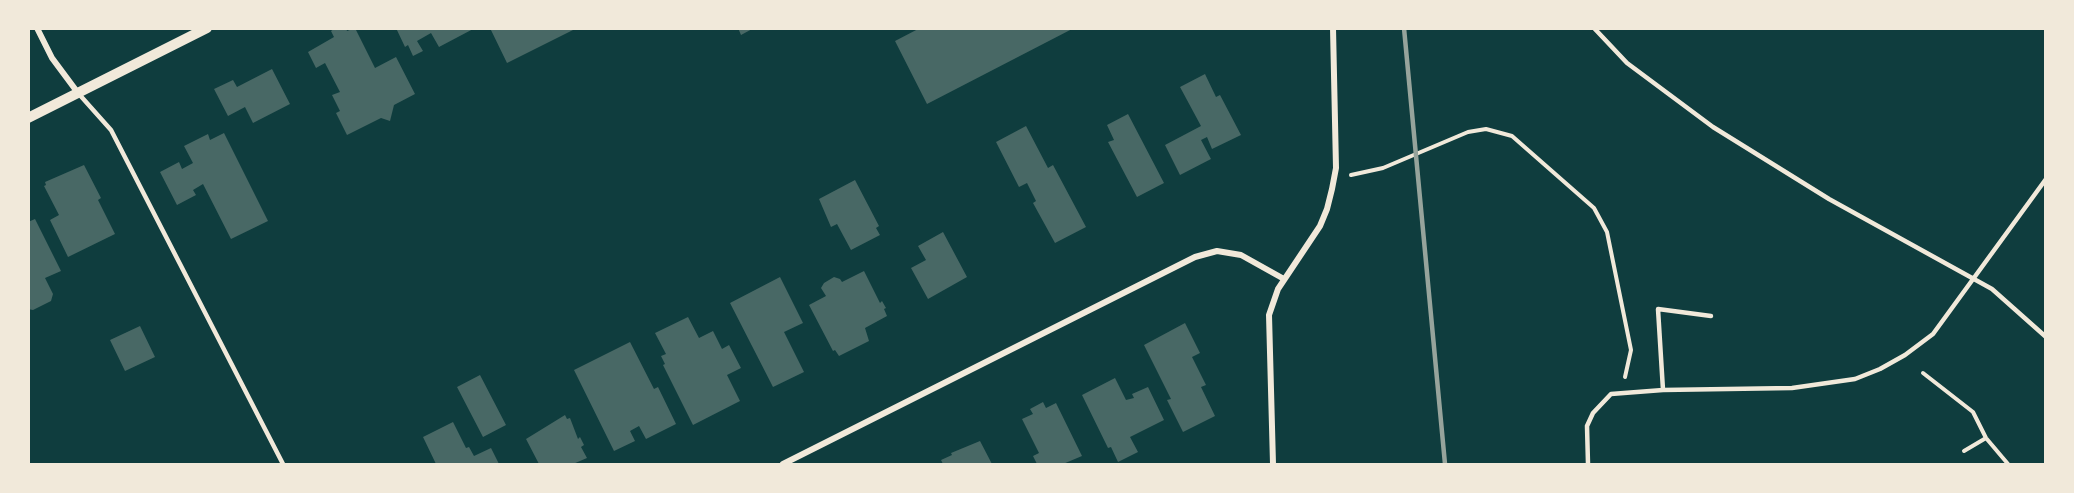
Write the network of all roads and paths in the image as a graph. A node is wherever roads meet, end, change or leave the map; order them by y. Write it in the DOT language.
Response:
graph roads {
  1 [pos="37,28"];
  2 [pos="207,28"];
  3 [pos="1334,28"];
  4 [pos="1594,28"];
  5 [pos="78,93"];
  6 [pos="28,118"];
  7 [pos="1334,176"];
  8 [pos="2046,179"];
  9 [pos="1284,279"];
  10 [pos="1710,316"];
  11 [pos="2046,337"];
  12 [pos="1923,372"];
  13 [pos="1664,390"];
  14 [pos="1622,393"];
  15 [pos="1986,438"];
  16 [pos="1964,451"];
  17 [pos="283,465"];
  18 [pos="783,465"];
  19 [pos="1273,465"];
  20 [pos="1587,465"];
  21 [pos="2008,465"];
  1 -- 5 [label="street"];
  2 -- 5 [label="street"];
  3 -- 7 [label="street"];
  4 -- 11 [label="lane"];
  5 -- 6 [label="street"];
  5 -- 17 [label="lane"];
  7 -- 9 [label="street"];
  7 -- 14 [label="path"];
  8 -- 13 [label="lane"];
  9 -- 18 [label="street"];
  9 -- 19 [label="street"];
  10 -- 13 [label="lane"];
  12 -- 15 [label="path"];
  13 -- 14 [label="lane"];
  14 -- 20 [label="lane"];
  15 -- 16 [label="path"];
  15 -- 21 [label="path"];
}
